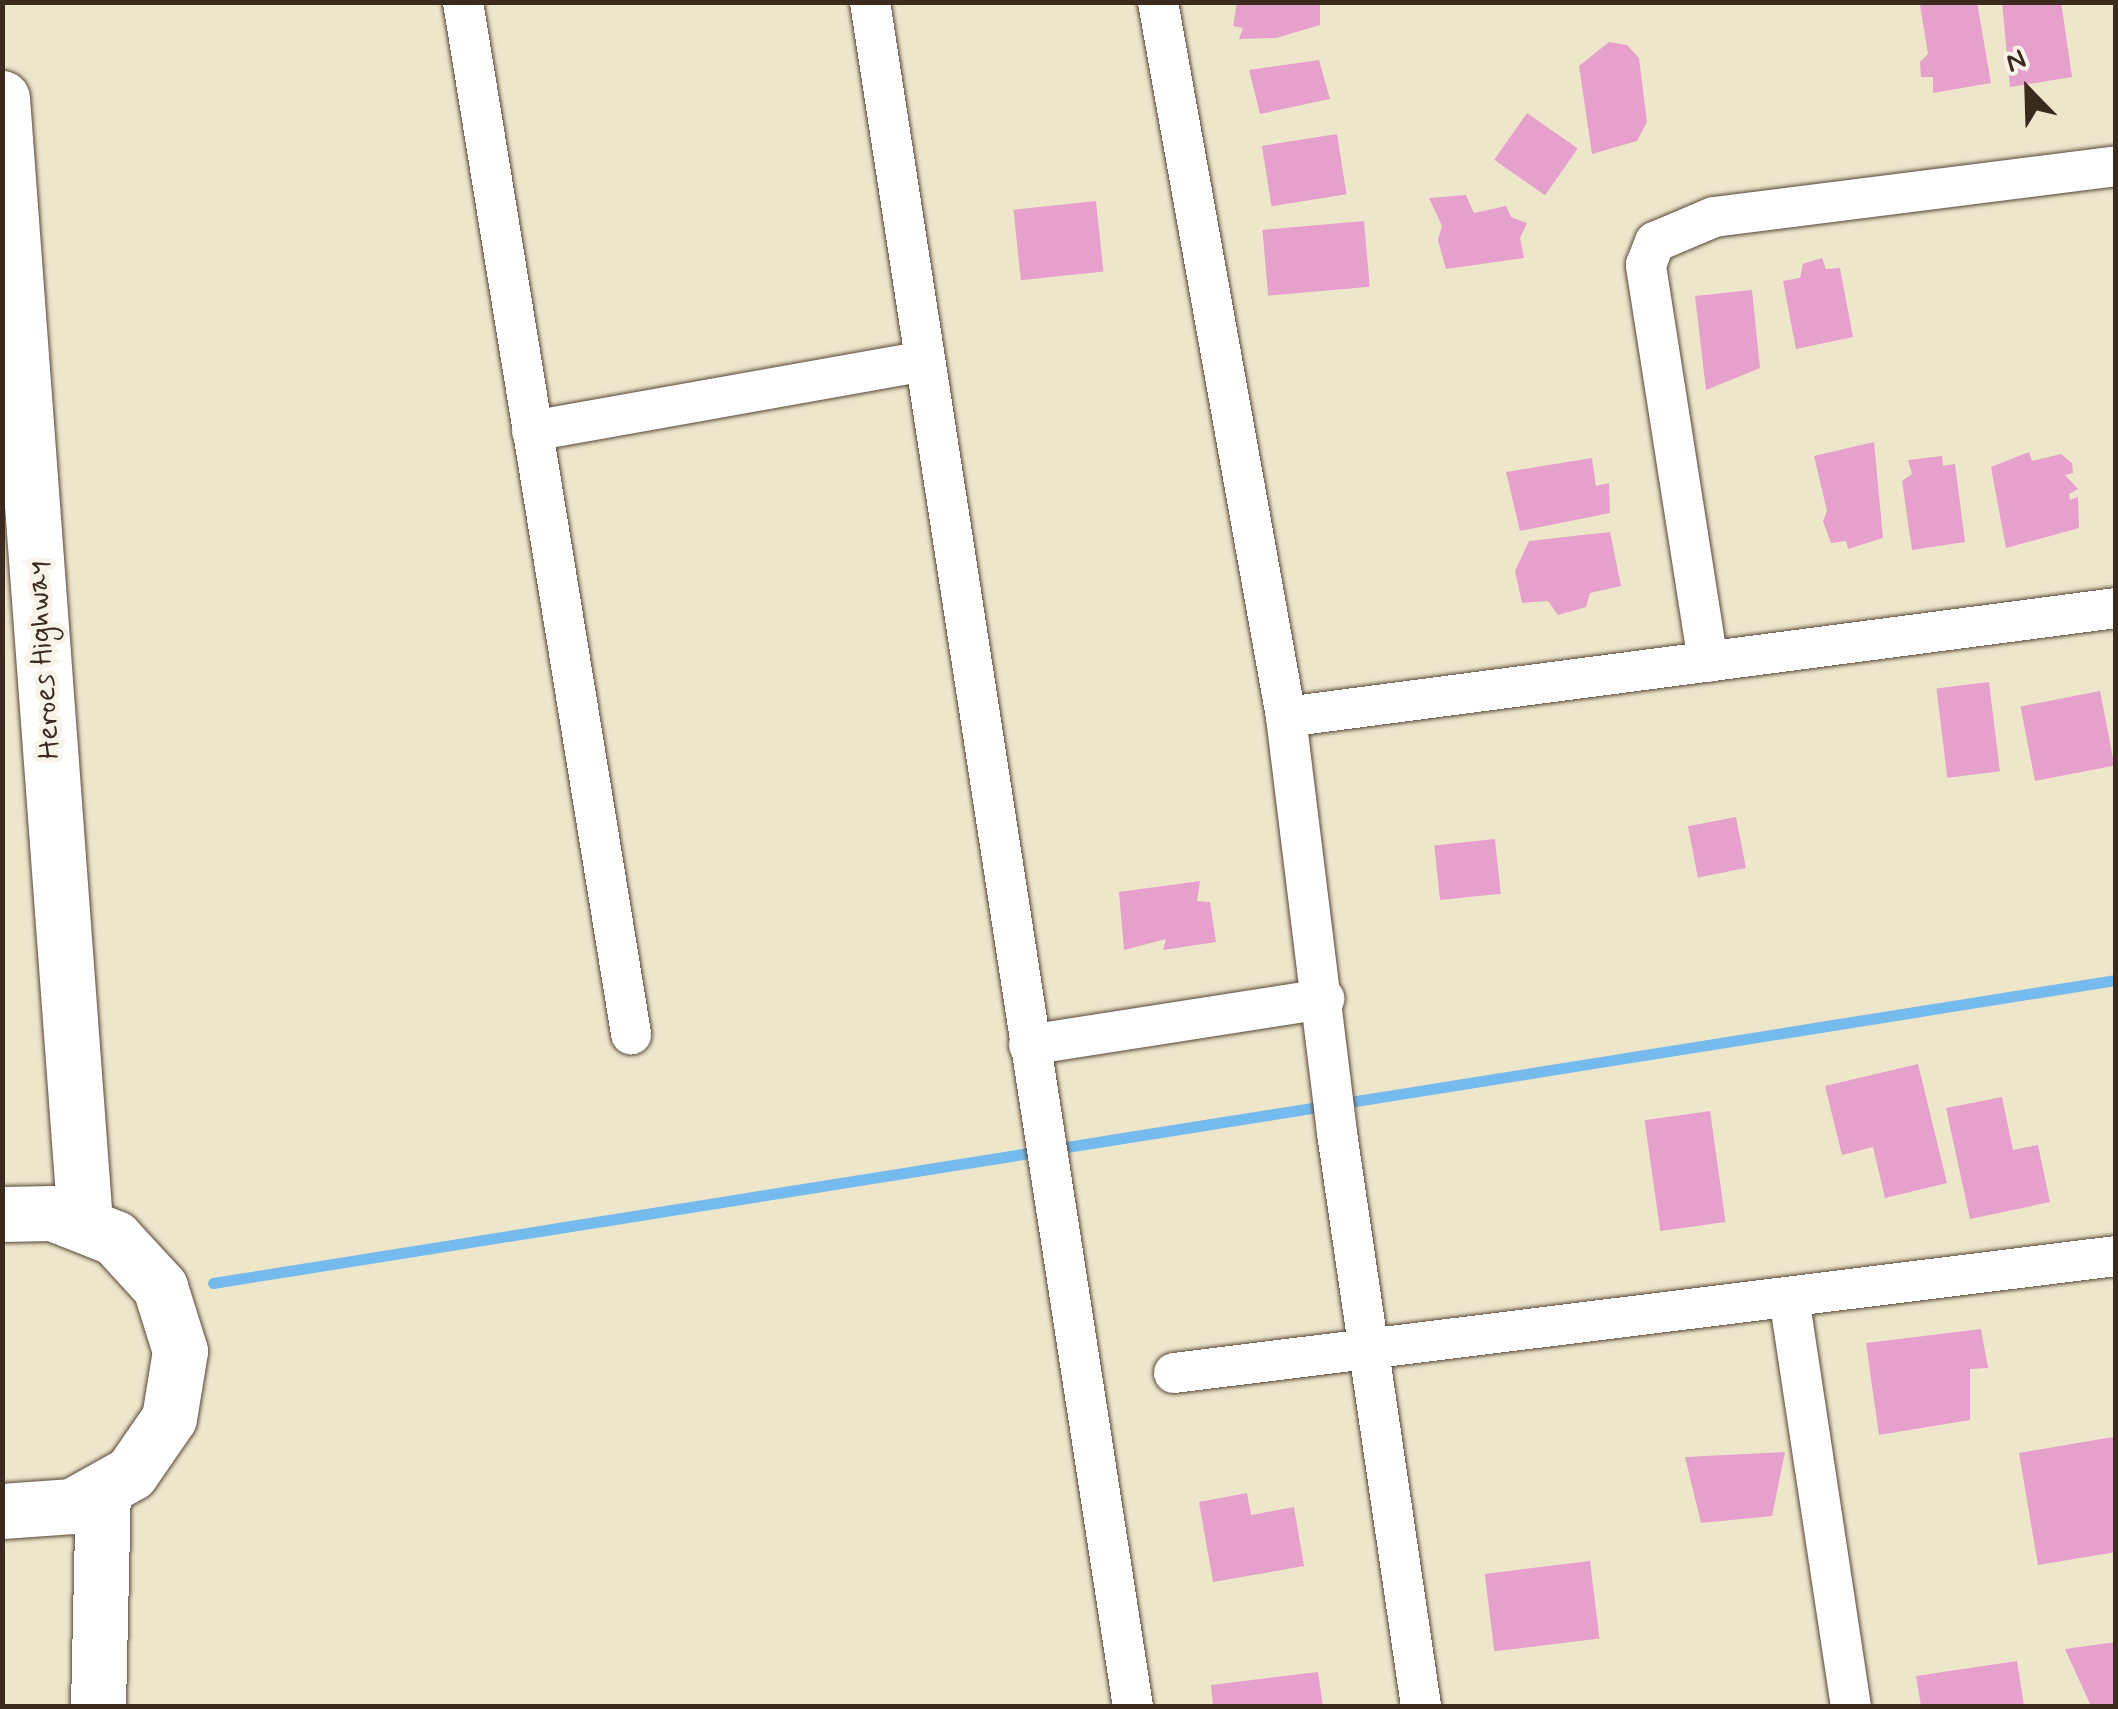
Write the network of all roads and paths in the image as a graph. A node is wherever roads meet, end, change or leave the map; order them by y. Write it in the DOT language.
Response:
graph roads {
  1 [pos="463,2"];
  2 [pos="870,2"];
  3 [pos="1158,2"];
  4 [pos="2,98"];
  5 [pos="2116,166"];
  6 [pos="925,362"];
  7 [pos="532,431"];
  8 [pos="2116,608"];
  9 [pos="1708,662"];
  10 [pos="1286,718"];
  11 [pos="1324,999"];
  12 [pos="631,1034"];
  13 [pos="1029,1044"];
  14 [pos="2,1214"];
  15 [pos="85,1222"];
  16 [pos="2116,1256"];
  17 [pos="1789,1296"];
  18 [pos="1368,1348"];
  19 [pos="1174,1373"];
  20 [pos="103,1493"];
  21 [pos="2,1510"];
  22 [pos="98,1706"];
  23 [pos="1133,1706"];
  24 [pos="1421,1706"];
  25 [pos="1851,1706"];
  1 -- 7 [label="street"];
  2 -- 6 [label="street"];
  3 -- 10 [label="street"];
  4 -- 15 [label="main road, Heroes Highway"];
  5 -- 9 [label="street"];
  6 -- 7 [label="street"];
  6 -- 13 [label="street"];
  7 -- 12 [label="street"];
  8 -- 9 [label="street"];
  9 -- 10 [label="street"];
  10 -- 11 [label="street"];
  11 -- 13 [label="street"];
  11 -- 18 [label="street"];
  13 -- 23 [label="street"];
  14 -- 15 [label="main road"];
  15 -- 20 [label="main road"];
  16 -- 17 [label="street"];
  17 -- 18 [label="street"];
  17 -- 25 [label="street"];
  18 -- 19 [label="street"];
  18 -- 24 [label="street"];
  20 -- 21 [label="main road"];
  20 -- 22 [label="main road"];
}
